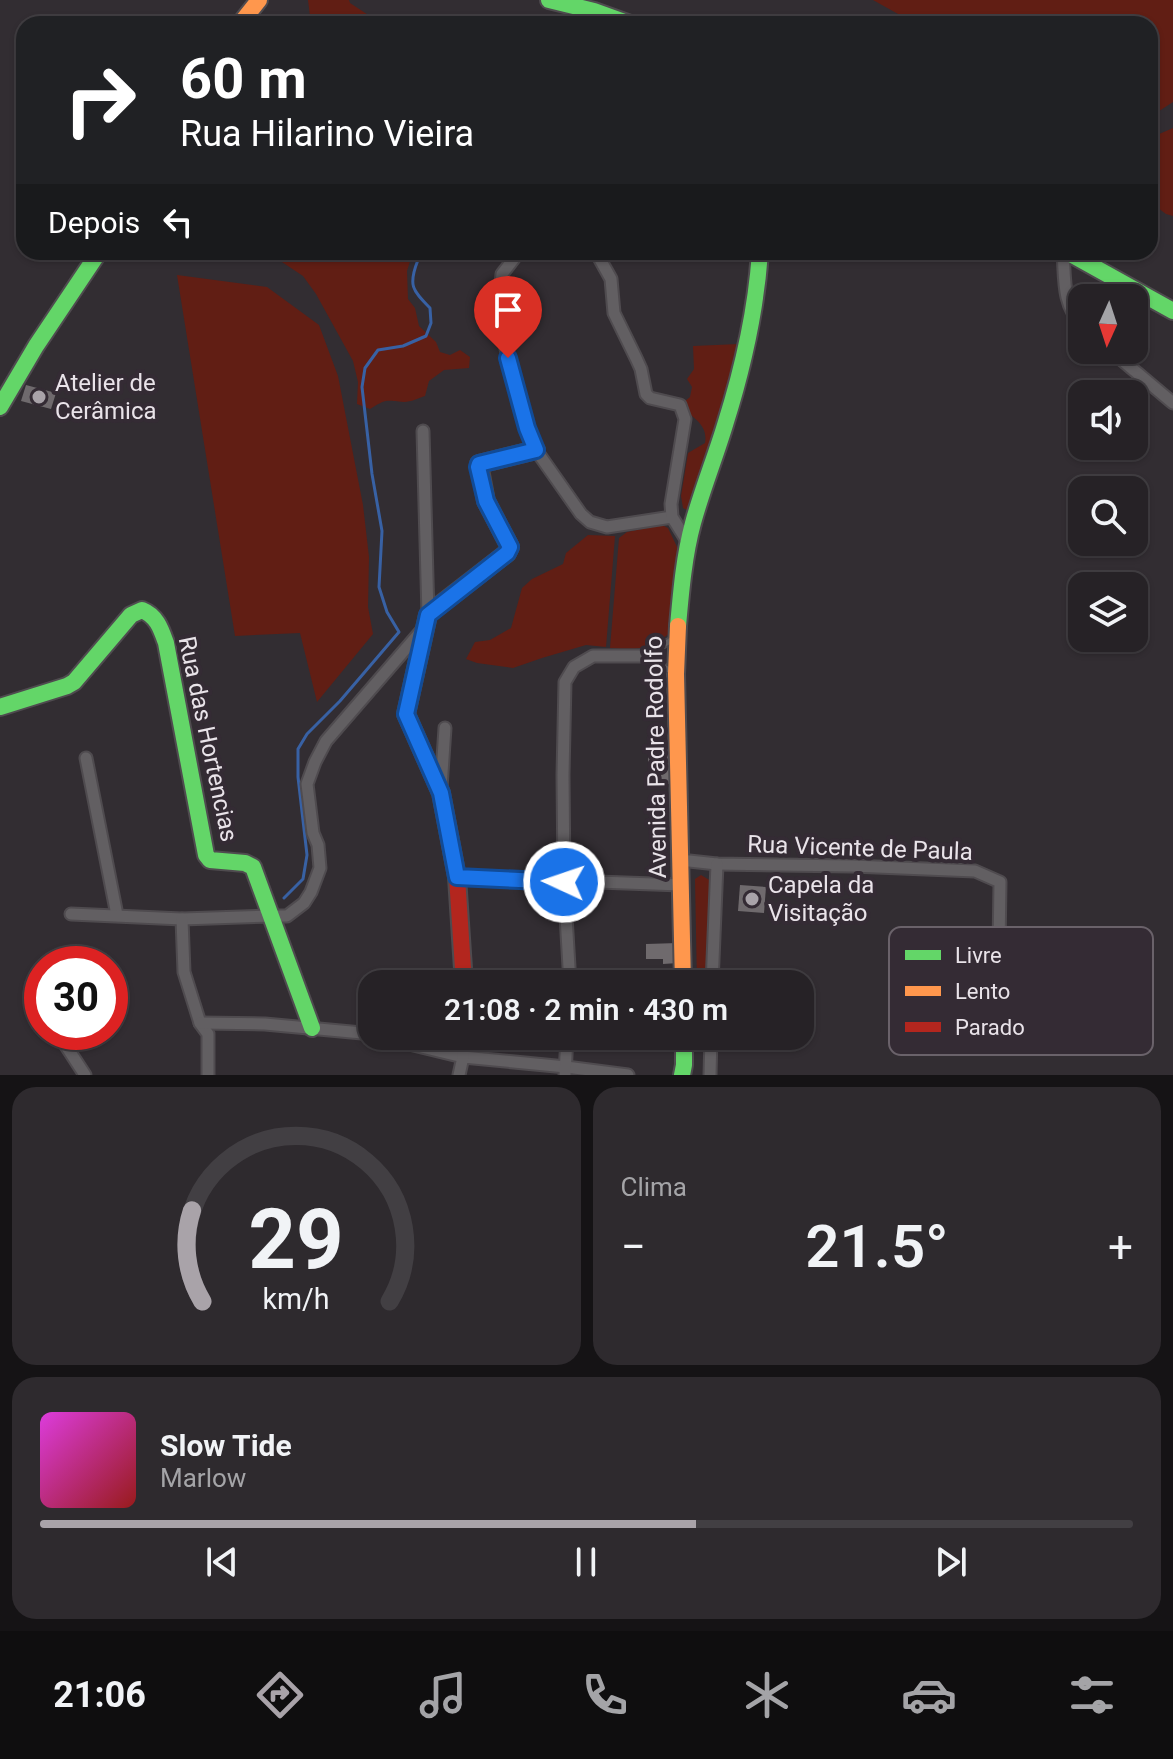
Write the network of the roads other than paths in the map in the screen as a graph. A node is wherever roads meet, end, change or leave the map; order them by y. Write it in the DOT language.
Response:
graph roads {
  1 [pos="259,0"];
  2 [pos="549,0"];
  3 [pos="246,16"];
  4 [pos="608,16"];
  5 [pos="94,260"];
  6 [pos="513,260"];
  7 [pos="600,260"];
  8 [pos="760,260"];
  9 [pos="1065,260"];
  10 [pos="1080,260"];
  11 [pos="1068,304"];
  12 [pos="1173,311"];
  13 [pos="1127,364"];
  14 [pos="1173,403"];
  15 [pos="0,407"];
  16 [pos="423,431"];
  17 [pos="536,450"];
  18 [pos="672,517"];
  19 [pos="689,544"];
  20 [pos="426,621"];
  21 [pos="677,636"];
  22 [pos="645,656"];
  23 [pos="676,674"];
  24 [pos="0,707"];
  25 [pos="445,728"];
  26 [pos="86,758"];
  27 [pos="441,793"];
  28 [pos="680,860"];
  29 [pos="717,864"];
  30 [pos="457,877"];
  31 [pos="564,882"];
  32 [pos="681,885"];
  33 [pos="71,914"];
  34 [pos="117,915"];
  35 [pos="272,916"];
  36 [pos="182,919"];
  37 [pos="999,927"];
  38 [pos="463,970"];
  39 [pos="569,970"];
  40 [pos="683,970"];
  41 [pos="713,970"];
  42 [pos="200,1023"];
  43 [pos="312,1028"];
  44 [pos="358,1034"];
  45 [pos="69,1050"];
  46 [pos="433,1050"];
  47 [pos="463,1050"];
  48 [pos="566,1050"];
  49 [pos="684,1050"];
  50 [pos="711,1050"];
  51 [pos="463,1057"];
  52 [pos="565,1071"];
  53 [pos="85,1075"];
  54 [pos="208,1075"];
  55 [pos="459,1075"];
  56 [pos="628,1075"];
  57 [pos="682,1075"];
  58 [pos="710,1075"];
  1 -- 3 [label="street"];
  2 -- 4 [label="street"];
  5 -- 15 [label="street"];
  6 -- 17 [label="street"];
  7 -- 18 [label="street"];
  8 -- 19 [label="street, Avenida Padre Rodolfo"];
  9 -- 11 [label="street"];
  10 -- 12 [label="street"];
  13 -- 14 [label="street"];
  16 -- 20 [label="street"];
  17 -- 18 [label="street"];
  17 -- 20 [label="street"];
  18 -- 19 [label="street"];
  19 -- 21 [label="street, Avenida Padre Rodolfo"];
  20 -- 27 [label="street"];
  20 -- 35 [label="street"];
  21 -- 22 [label="lane"];
  21 -- 23 [label="street, Avenida Padre Rodolfo"];
  22 -- 23 [label="lane"];
  22 -- 31 [label="street"];
  23 -- 28 [label="street, Avenida Padre Rodolfo"];
  24 -- 35 [label="street, Rua das Hortencias"];
  25 -- 27 [label="street"];
  26 -- 34 [label="street"];
  27 -- 30 [label="street"];
  28 -- 29 [label="street, Rua Vicente de Paula"];
  28 -- 32 [label="street, Avenida Padre Rodolfo"];
  29 -- 37 [label="street, Rua Vicente de Paula"];
  29 -- 41 [label="street"];
  30 -- 31 [label="street"];
  30 -- 38 [label="street"];
  31 -- 32 [label="street"];
  31 -- 39 [label="street"];
  32 -- 40 [label="street, Avenida Padre Rodolfo"];
  33 -- 34 [label="street"];
  34 -- 36 [label="street"];
  35 -- 36 [label="street"];
  35 -- 43 [label="street, Rua das Hortencias"];
  36 -- 42 [label="street"];
  42 -- 43 [label="street"];
  42 -- 54 [label="street"];
  43 -- 44 [label="street"];
  45 -- 53 [label="street"];
  46 -- 51 [label="street"];
  47 -- 51 [label="street"];
  48 -- 52 [label="street"];
  49 -- 57 [label="street"];
  50 -- 58 [label="street"];
  51 -- 52 [label="street"];
  51 -- 55 [label="street"];
  52 -- 56 [label="street"];
}
